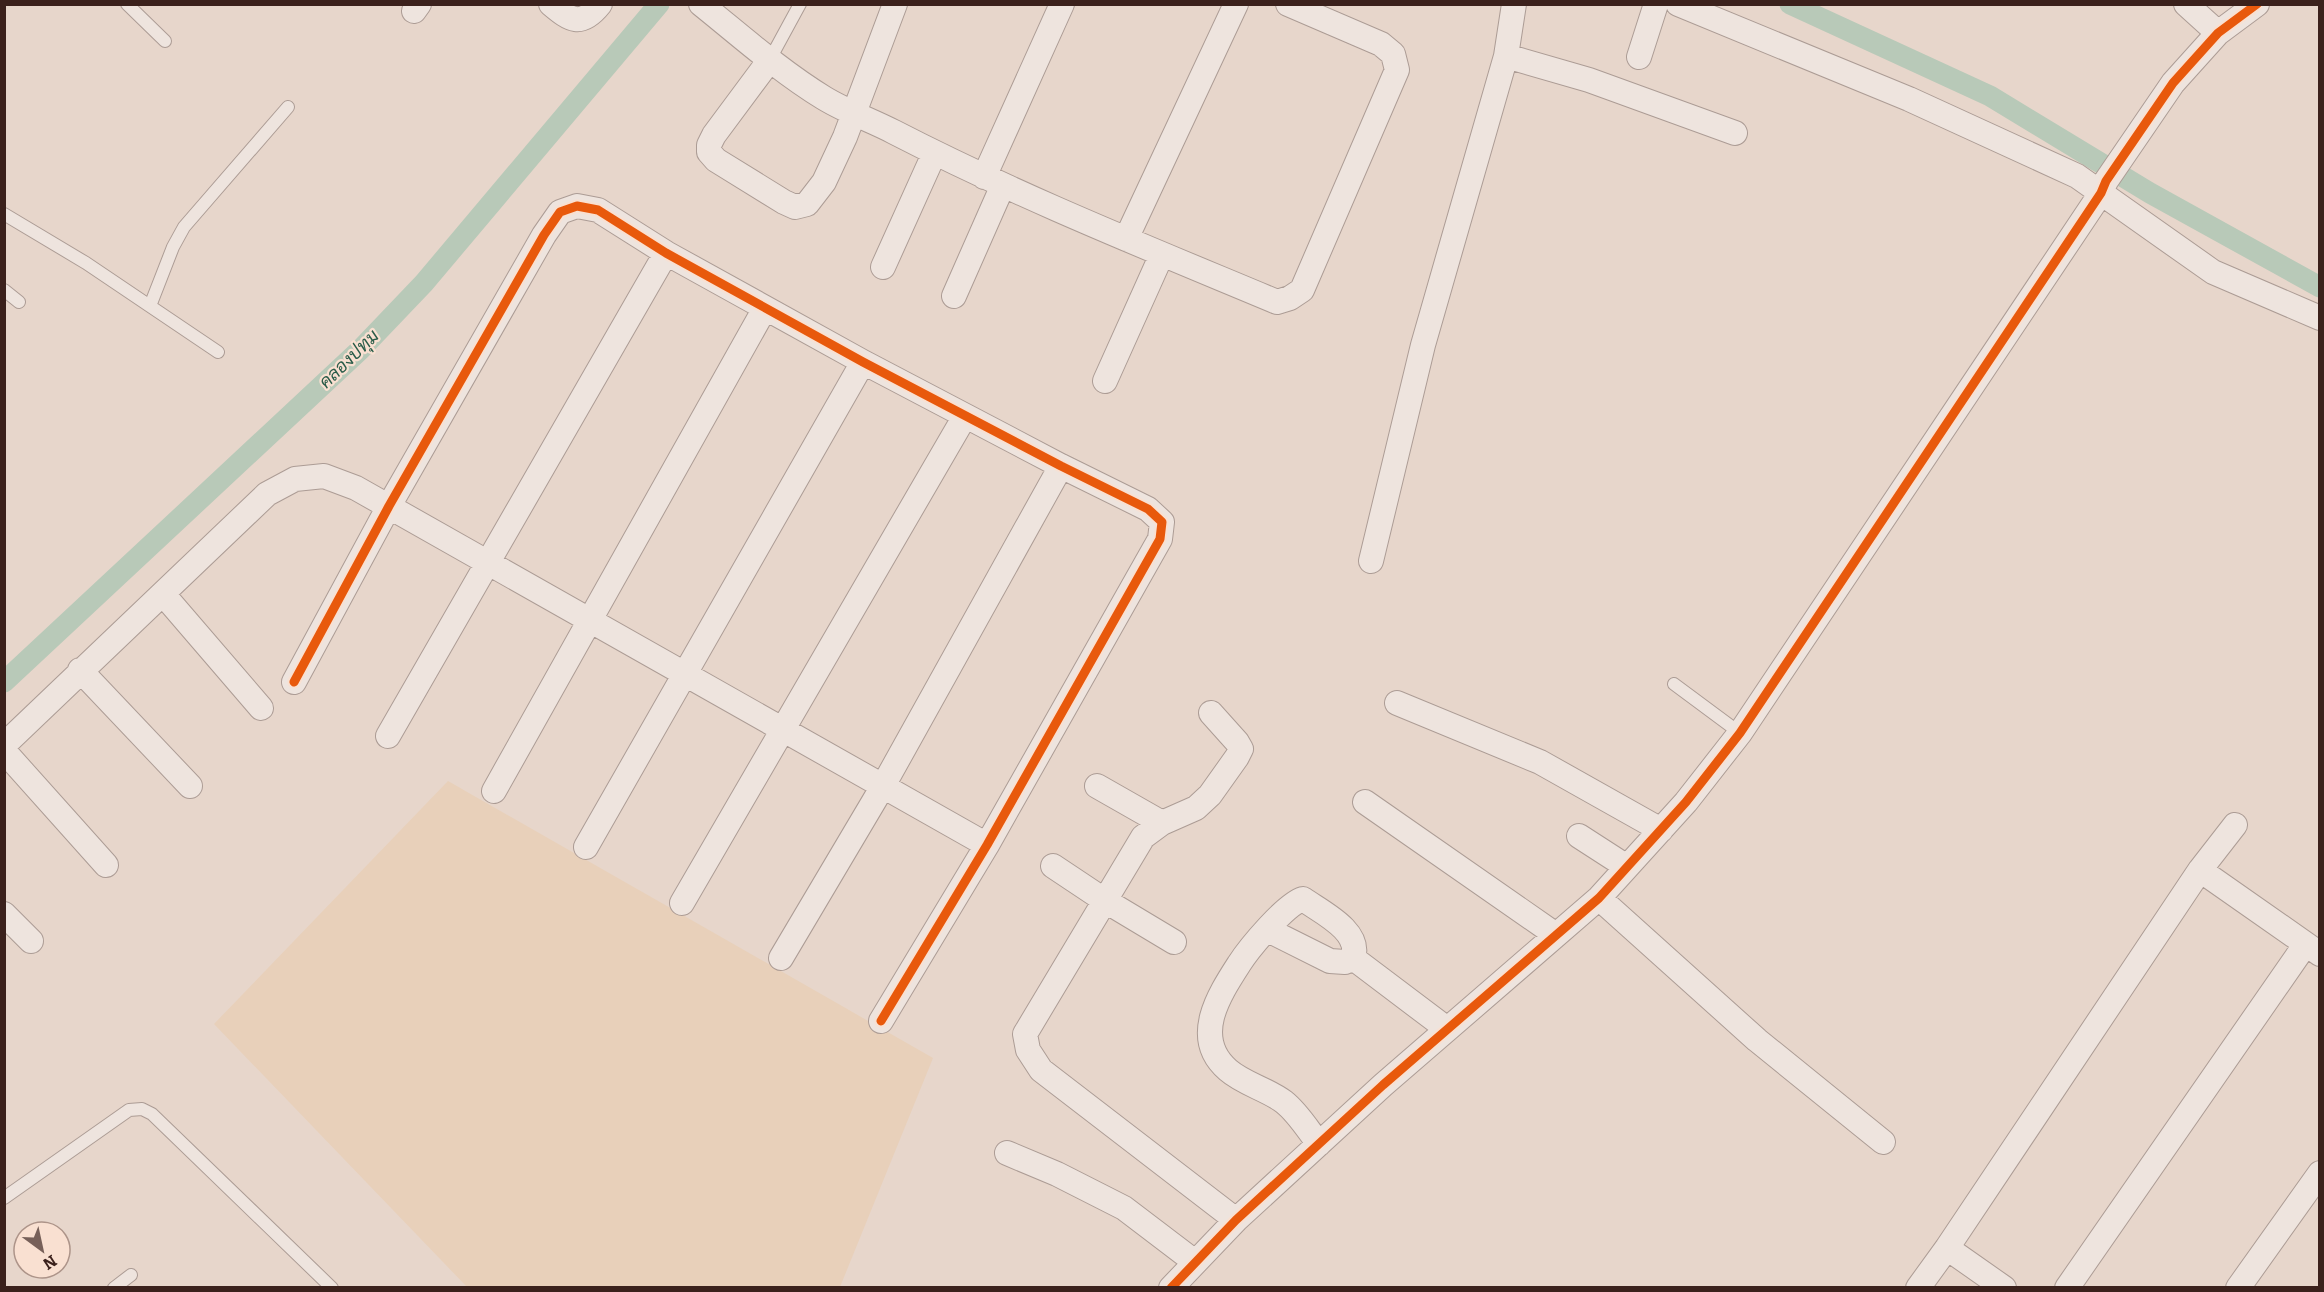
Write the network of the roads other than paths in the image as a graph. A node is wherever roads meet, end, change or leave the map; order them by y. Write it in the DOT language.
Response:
graph roads {
  1 [pos="127,4"];
  2 [pos="551,4"];
  3 [pos="600,4"];
  4 [pos="800,4"];
  5 [pos="895,4"];
  6 [pos="1062,4"];
  7 [pos="1236,4"];
  8 [pos="1288,4"];
  9 [pos="1514,4"];
  10 [pos="1656,4"];
  11 [pos="1678,4"];
  12 [pos="2186,4"];
  13 [pos="2256,4"];
  14 [pos="707,9"];
  15 [pos="2218,33"];
  16 [pos="165,41"];
  17 [pos="1506,56"];
  18 [pos="1639,57"];
  19 [pos="769,60"];
  20 [pos="288,106"];
  21 [pos="853,114"];
  22 [pos="1735,133"];
  23 [pos="934,154"];
  24 [pos="993,181"];
  25 [pos="2103,187"];
  26 [pos="4,214"];
  27 [pos="1126,239"];
  28 [pos="666,253"];
  29 [pos="1162,254"];
  30 [pos="883,267"];
  31 [pos="4,290"];
  32 [pos="954,296"];
  33 [pos="19,302"];
  34 [pos="150,306"];
  35 [pos="765,308"];
  36 [pos="2319,318"];
  37 [pos="218,352"];
  38 [pos="863,362"];
  39 [pos="1105,381"];
  40 [pos="965,416"];
  41 [pos="1061,466"];
  42 [pos="389,506"];
  43 [pos="1371,561"];
  44 [pos="488,562"];
  45 [pos="163,594"];
  46 [pos="591,620"];
  47 [pos="80,670"];
  48 [pos="686,674"];
  49 [pos="294,682"];
  50 [pos="1674,684"];
  51 [pos="1397,703"];
  52 [pos="261,708"];
  53 [pos="1211,713"];
  54 [pos="784,729"];
  55 [pos="1740,733"];
  56 [pos="388,736"];
  57 [pos="4,746"];
  58 [pos="4,751"];
  59 [pos="190,786"];
  60 [pos="883,786"];
  61 [pos="1097,786"];
  62 [pos="494,790"];
  63 [pos="1365,802"];
  64 [pos="1162,823"];
  65 [pos="2235,825"];
  66 [pos="1661,830"];
  67 [pos="1579,836"];
  68 [pos="987,844"];
  69 [pos="586,847"];
  70 [pos="106,865"];
  71 [pos="1053,866"];
  72 [pos="1627,867"];
  73 [pos="2200,870"];
  74 [pos="1599,898"];
  75 [pos="1104,900"];
  76 [pos="682,903"];
  77 [pos="4,914"];
  78 [pos="1268,930"];
  79 [pos="1557,935"];
  80 [pos="31,940"];
  81 [pos="1174,942"];
  82 [pos="2312,949"];
  83 [pos="782,958"];
  84 [pos="1353,958"];
  85 [pos="881,1021"];
  86 [pos="1447,1029"];
  87 [pos="1883,1142"];
  88 [pos="1319,1144"];
  89 [pos="1007,1153"];
  90 [pos="2319,1173"];
  91 [pos="4,1198"];
  92 [pos="1236,1220"];
  93 [pos="1947,1248"];
  94 [pos="1195,1262"];
  95 [pos="130,1275"];
  96 [pos="114,1287"];
  97 [pos="332,1287"];
  98 [pos="1171,1287"];
  99 [pos="1918,1287"];
  100 [pos="2004,1287"];
  101 [pos="2067,1287"];
  102 [pos="2238,1287"];
  1 -- 16 [label="lane"];
  2 -- 3 [label="street"];
  4 -- 19 [label="lane"];
  5 -- 21 [label="street"];
  6 -- 24 [label="street"];
  7 -- 27 [label="street"];
  8 -- 29 [label="street"];
  9 -- 17 [label="street"];
  10 -- 18 [label="street"];
  11 -- 25 [label="street"];
  12 -- 15 [label="street"];
  13 -- 15 [label="street"];
  14 -- 19 [label="street"];
  15 -- 25 [label="street"];
  17 -- 22 [label="street"];
  17 -- 43 [label="street"];
  19 -- 21 [label="street"];
  19 -- 21 [label="street"];
  20 -- 34 [label="lane"];
  21 -- 23 [label="street"];
  23 -- 24 [label="street"];
  23 -- 30 [label="street"];
  24 -- 27 [label="street"];
  24 -- 32 [label="street"];
  25 -- 36 [label="street"];
  25 -- 55 [label="street"];
  26 -- 34 [label="lane"];
  27 -- 29 [label="street"];
  28 -- 35 [label="street"];
  28 -- 42 [label="street"];
  28 -- 44 [label="street"];
  29 -- 39 [label="street"];
  31 -- 33 [label="lane"];
  34 -- 37 [label="lane"];
  35 -- 38 [label="street"];
  35 -- 46 [label="street"];
  38 -- 40 [label="street"];
  38 -- 48 [label="street"];
  40 -- 41 [label="street"];
  40 -- 54 [label="street"];
  41 -- 60 [label="street"];
  41 -- 68 [label="street"];
  42 -- 44 [label="street"];
  42 -- 45 [label="street"];
  42 -- 49 [label="street"];
  44 -- 46 [label="street"];
  44 -- 56 [label="street"];
  45 -- 47 [label="street"];
  45 -- 52 [label="street"];
  46 -- 48 [label="street"];
  46 -- 62 [label="street"];
  47 -- 57 [label="street"];
  47 -- 59 [label="street"];
  48 -- 54 [label="street"];
  48 -- 69 [label="street"];
  50 -- 55 [label="lane"];
  51 -- 66 [label="street"];
  53 -- 64 [label="street"];
  54 -- 60 [label="street"];
  54 -- 76 [label="street"];
  55 -- 66 [label="street"];
  58 -- 70 [label="street"];
  60 -- 68 [label="street"];
  60 -- 83 [label="street"];
  61 -- 64 [label="street"];
  63 -- 79 [label="street"];
  64 -- 75 [label="street"];
  65 -- 73 [label="street"];
  66 -- 72 [label="street"];
  67 -- 72 [label="street"];
  68 -- 85 [label="street"];
  71 -- 75 [label="street"];
  72 -- 74 [label="street"];
  73 -- 82 [label="street"];
  73 -- 93 [label="street"];
  74 -- 79 [label="street"];
  74 -- 87 [label="street"];
  75 -- 81 [label="street"];
  75 -- 92 [label="street"];
  77 -- 80 [label="street"];
  78 -- 84 [label="street"];
  78 -- 84 [label="street"];
  78 -- 88 [label="street"];
  79 -- 86 [label="street"];
  82 -- 101 [label="street"];
  84 -- 86 [label="street"];
  86 -- 88 [label="street"];
  88 -- 92 [label="street"];
  89 -- 94 [label="street"];
  90 -- 102 [label="street"];
  91 -- 97 [label="lane"];
  92 -- 94 [label="street"];
  93 -- 99 [label="street"];
  93 -- 100 [label="street"];
  94 -- 98 [label="street"];
  95 -- 96 [label="lane"];
}
